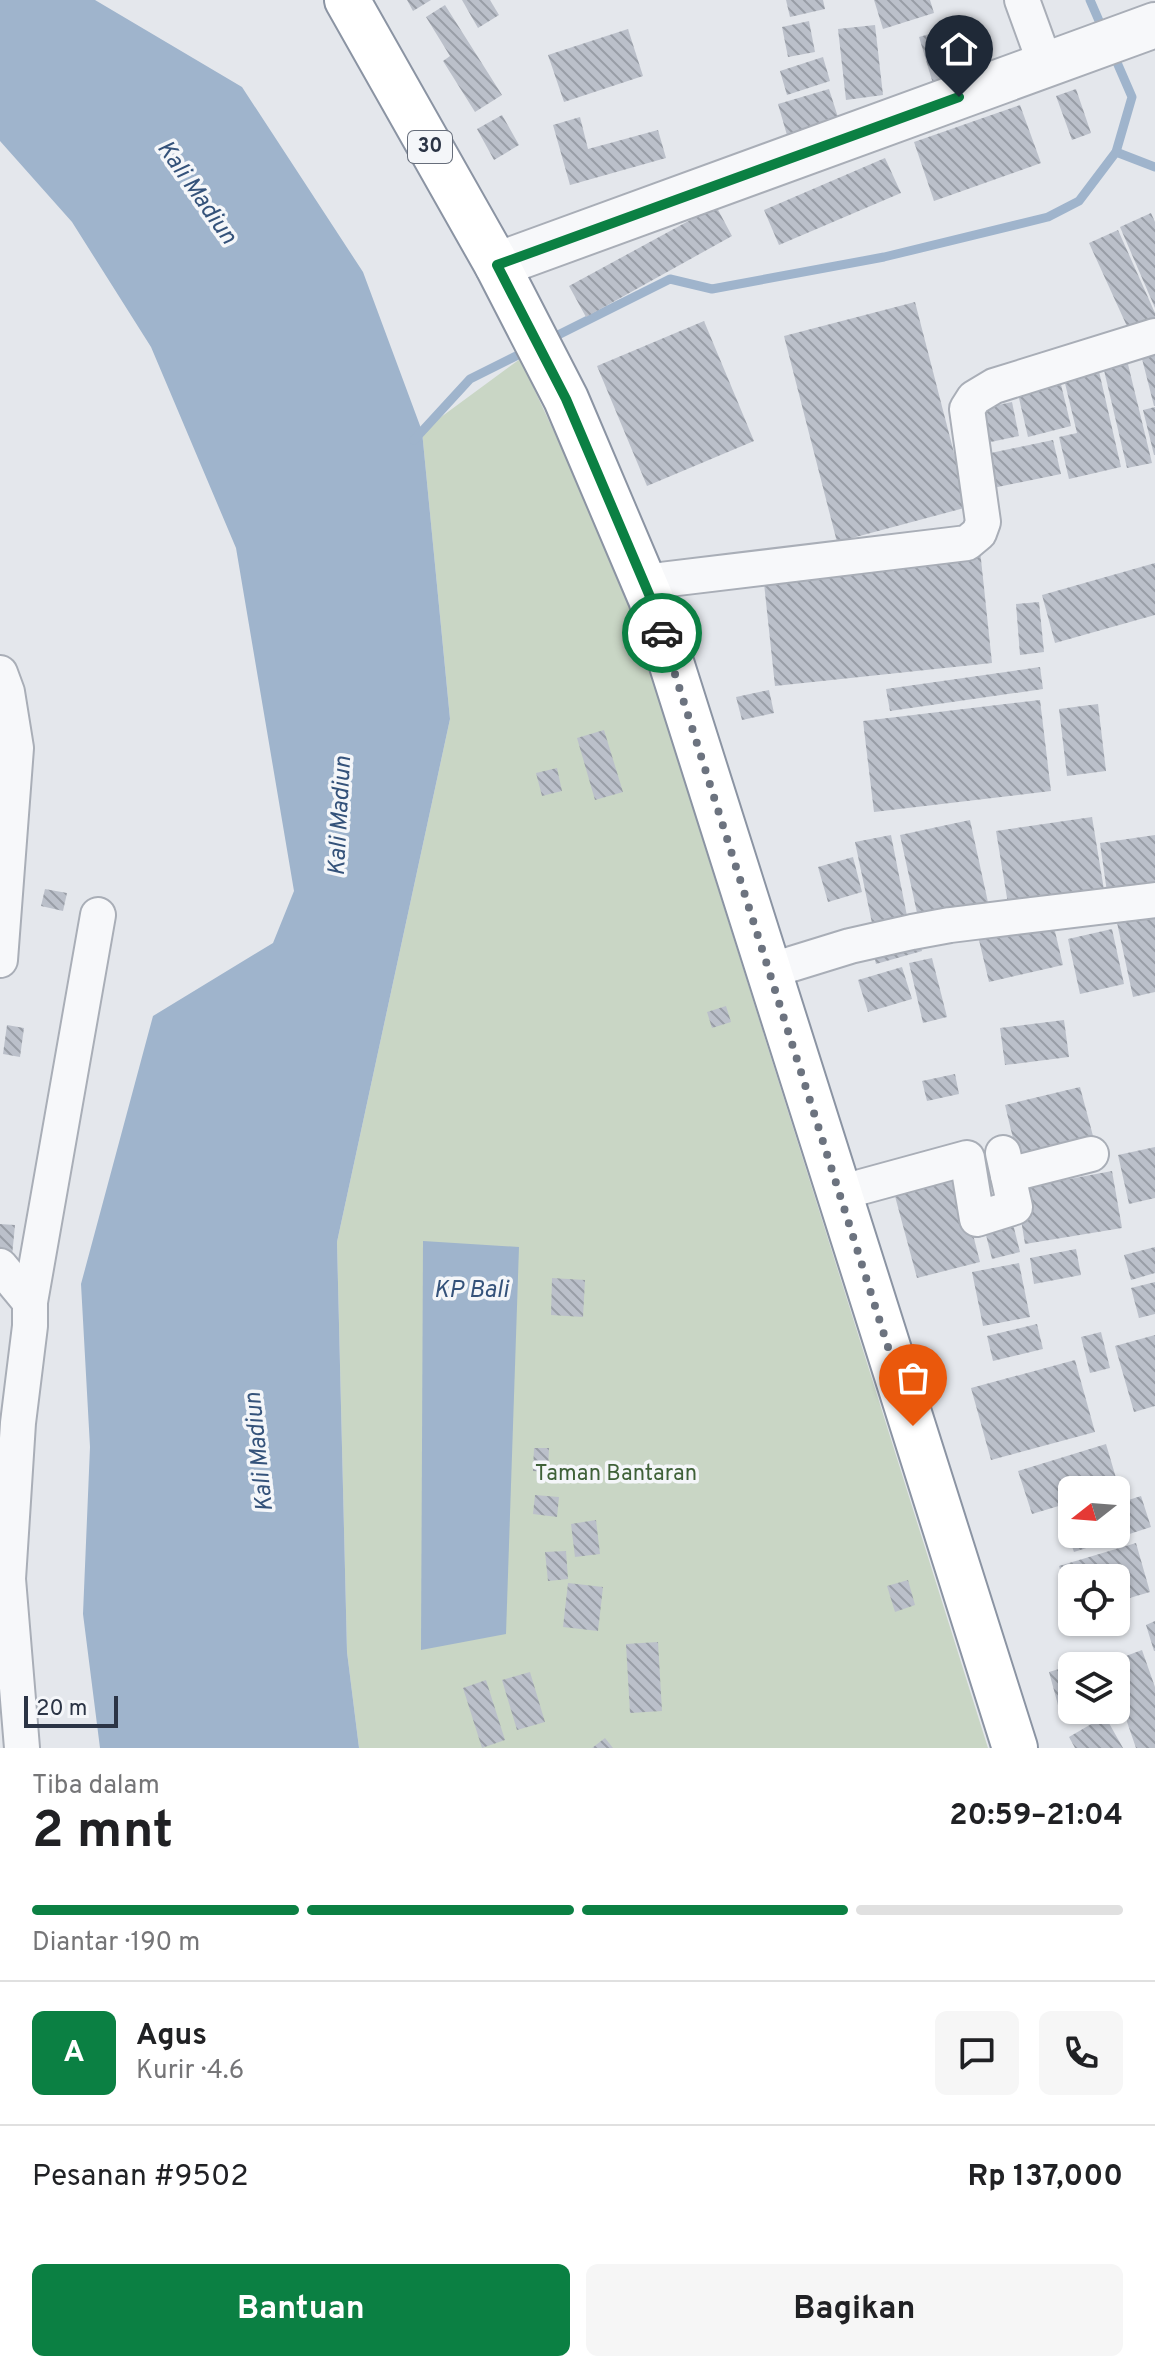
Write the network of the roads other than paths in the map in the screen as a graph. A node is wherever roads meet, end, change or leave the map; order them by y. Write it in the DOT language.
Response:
graph roads {
  1 [pos="347,0"];
  2 [pos="1022,0"];
  3 [pos="1150,27"];
  4 [pos="1046,66"];
  5 [pos="504,280"];
  6 [pos="1155,336"];
  7 [pos="644,582"];
  8 [pos="0,673"];
  9 [pos="1155,900"];
  10 [pos="98,915"];
  11 [pos="0,960"];
  12 [pos="769,971"];
  13 [pos="1091,1154"];
  14 [pos="839,1193"];
  15 [pos="0,1266"];
  16 [pos="30,1302"];
  17 [pos="22,1748"];
  18 [pos="1015,1748"];
  1 -- 5 [label="highway, 30"];
  2 -- 4 [label="street"];
  3 -- 4 [label="street"];
  4 -- 5 [label="street"];
  5 -- 7 [label="highway, 30"];
  6 -- 7 [label="street"];
  7 -- 12 [label="highway, 30"];
  8 -- 11 [label="street"];
  9 -- 12 [label="street"];
  10 -- 16 [label="street"];
  12 -- 14 [label="highway, 30"];
  13 -- 14 [label="street"];
  14 -- 18 [label="highway, 30"];
  15 -- 16 [label="street"];
  16 -- 17 [label="street"];
}
